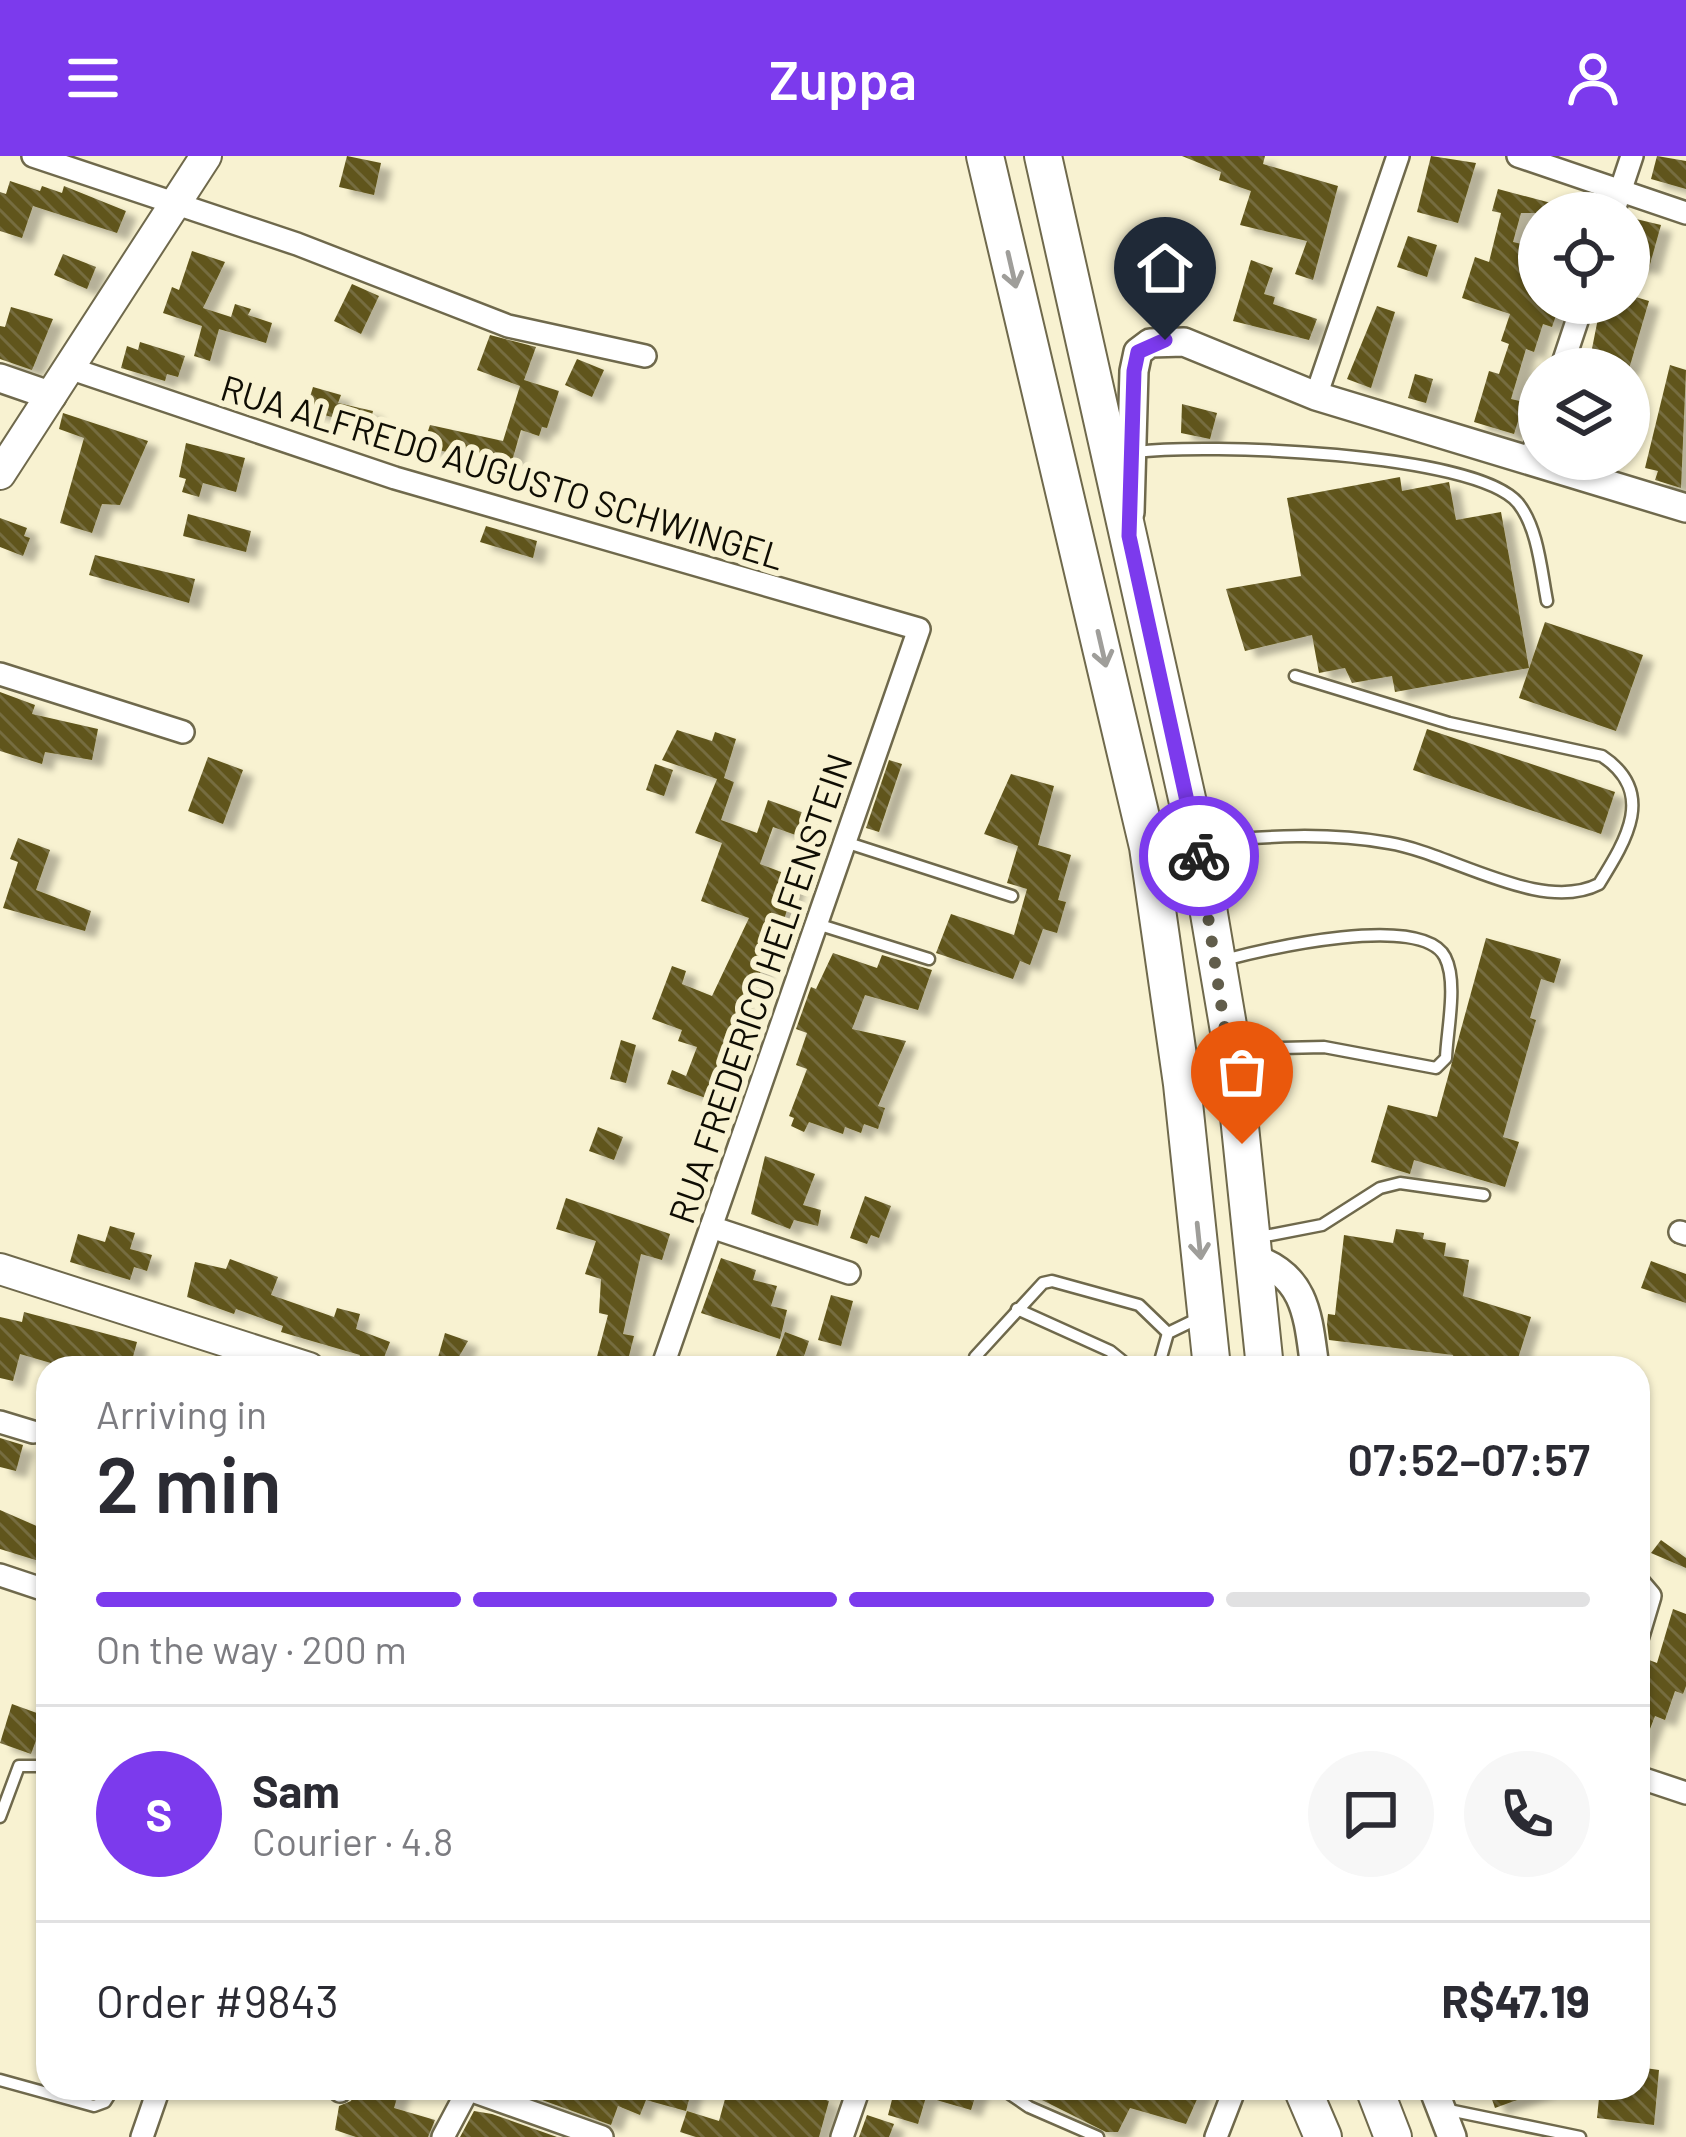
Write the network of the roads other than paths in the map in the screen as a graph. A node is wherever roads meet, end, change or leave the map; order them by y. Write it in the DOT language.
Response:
graph roads {
  1 [pos="33,156"];
  2 [pos="206,156"];
  3 [pos="985,156"];
  4 [pos="1042,156"];
  5 [pos="1398,156"];
  6 [pos="1518,156"];
  7 [pos="1632,156"];
  8 [pos="1621,189"];
  9 [pos="1620,192"];
  10 [pos="178,203"];
  11 [pos="1686,213"];
  12 [pos="645,356"];
  13 [pos="69,368"];
  14 [pos="0,378"];
  15 [pos="52,396"];
  16 [pos="1316,396"];
  17 [pos="1518,443"];
  18 [pos="1135,452"];
  19 [pos="0,474"];
  20 [pos="1616,480"];
  21 [pos="1686,508"];
  22 [pos="1129,536"];
  23 [pos="1547,601"];
  24 [pos="919,629"];
  25 [pos="0,674"];
  26 [pos="1295,676"];
  27 [pos="182,732"];
  28 [pos="845,842"];
  29 [pos="1197,843"];
  30 [pos="1012,896"];
  31 [pos="817,924"];
  32 [pos="929,959"];
  33 [pos="1218,961"];
  34 [pos="1232,1049"];
  35 [pos="1484,1195"];
  36 [pos="711,1227"];
  37 [pos="1254,1249"];
  38 [pos="0,1269"];
  39 [pos="848,1273"];
  40 [pos="1017,1309"];
  41 [pos="1206,1314"];
  42 [pos="1168,1333"];
  43 [pos="272,1356"];
  44 [pos="666,1356"];
  45 [pos="977,1356"];
  46 [pos="1116,1356"];
  47 [pos="1161,1356"];
  48 [pos="1202,1356"];
  49 [pos="1211,1356"];
  50 [pos="1264,1356"];
  51 [pos="1313,1356"];
  52 [pos="0,1422"];
  53 [pos="33,1432"];
  54 [pos="0,1575"];
  55 [pos="36,1587"];
  56 [pos="36,1766"];
  57 [pos="1650,1781"];
  58 [pos="1686,1793"];
  59 [pos="0,1817"];
  60 [pos="0,2080"];
  61 [pos="36,2090"];
  62 [pos="72,2100"];
  63 [pos="105,2100"];
  64 [pos="155,2100"];
  65 [pos="461,2100"];
  66 [pos="500,2100"];
  67 [pos="855,2100"];
  68 [pos="1019,2100"];
  69 [pos="1228,2100"];
  70 [pos="1307,2100"];
  71 [pos="1328,2100"];
  72 [pos="1379,2100"];
  73 [pos="1438,2100"];
  74 [pos="1444,2100"];
  75 [pos="1210,2135"];
  76 [pos="142,2137"];
  77 [pos="443,2137"];
  78 [pos="602,2137"];
  79 [pos="842,2137"];
  80 [pos="1098,2137"];
  81 [pos="1323,2137"];
  82 [pos="1342,2137"];
  83 [pos="1394,2137"];
  84 [pos="1452,2137"];
  85 [pos="1580,2137"];
  1 -- 10 [label="street"];
  2 -- 10 [label="main road"];
  3 -- 41 [label="highway, one-way"];
  4 -- 22 [label="highway"];
  5 -- 16 [label="street"];
  6 -- 8 [label="street"];
  7 -- 8 [label="street"];
  8 -- 9 [label="street"];
  8 -- 11 [label="street"];
  10 -- 12 [label="street"];
  10 -- 13 [label="main road"];
  13 -- 15 [label="main road"];
  13 -- 24 [label="street, RUA ALFREDO AUGUSTO SCHWINGEL"];
  14 -- 15 [label="street"];
  15 -- 19 [label="main road"];
  16 -- 17 [label="street"];
  16 -- 18 [label="street"];
  18 -- 22 [label="street"];
  18 -- 23 [label="lane"];
  20 -- 21 [label="street"];
  22 -- 29 [label="highway"];
  24 -- 28 [label="street, RUA FREDERICO HELFENSTEIN"];
  25 -- 27 [label="street"];
  26 -- 29 [label="lane"];
  28 -- 30 [label="lane"];
  28 -- 31 [label="street, RUA FREDERICO HELFENSTEIN"];
  29 -- 33 [label="highway"];
  31 -- 32 [label="lane"];
  31 -- 36 [label="street, RUA FREDERICO HELFENSTEIN"];
  33 -- 34 [label="highway"];
  33 -- 34 [label="lane"];
  34 -- 37 [label="highway"];
  35 -- 37 [label="lane"];
  36 -- 39 [label="street"];
  36 -- 44 [label="street, RUA FREDERICO HELFENSTEIN"];
  37 -- 50 [label="highway"];
  37 -- 51 [label="street"];
  38 -- 43 [label="main road"];
  40 -- 42 [label="lane"];
  40 -- 45 [label="lane"];
  40 -- 46 [label="lane"];
  41 -- 42 [label="lane"];
  41 -- 48 [label="highway"];
  41 -- 49 [label="highway"];
  42 -- 47 [label="lane"];
  52 -- 53 [label="street"];
  54 -- 55 [label="street"];
  56 -- 59 [label="lane"];
  57 -- 58 [label="street"];
  60 -- 61 [label="lane"];
  62 -- 63 [label="lane"];
  64 -- 76 [label="street"];
  65 -- 77 [label="street"];
  66 -- 78 [label="street"];
  67 -- 79 [label="street"];
  68 -- 80 [label="lane"];
  69 -- 75 [label="street"];
  70 -- 81 [label="highway"];
  71 -- 82 [label="highway"];
  72 -- 83 [label="highway"];
  73 -- 84 [label="street"];
  74 -- 85 [label="lane"];
}
